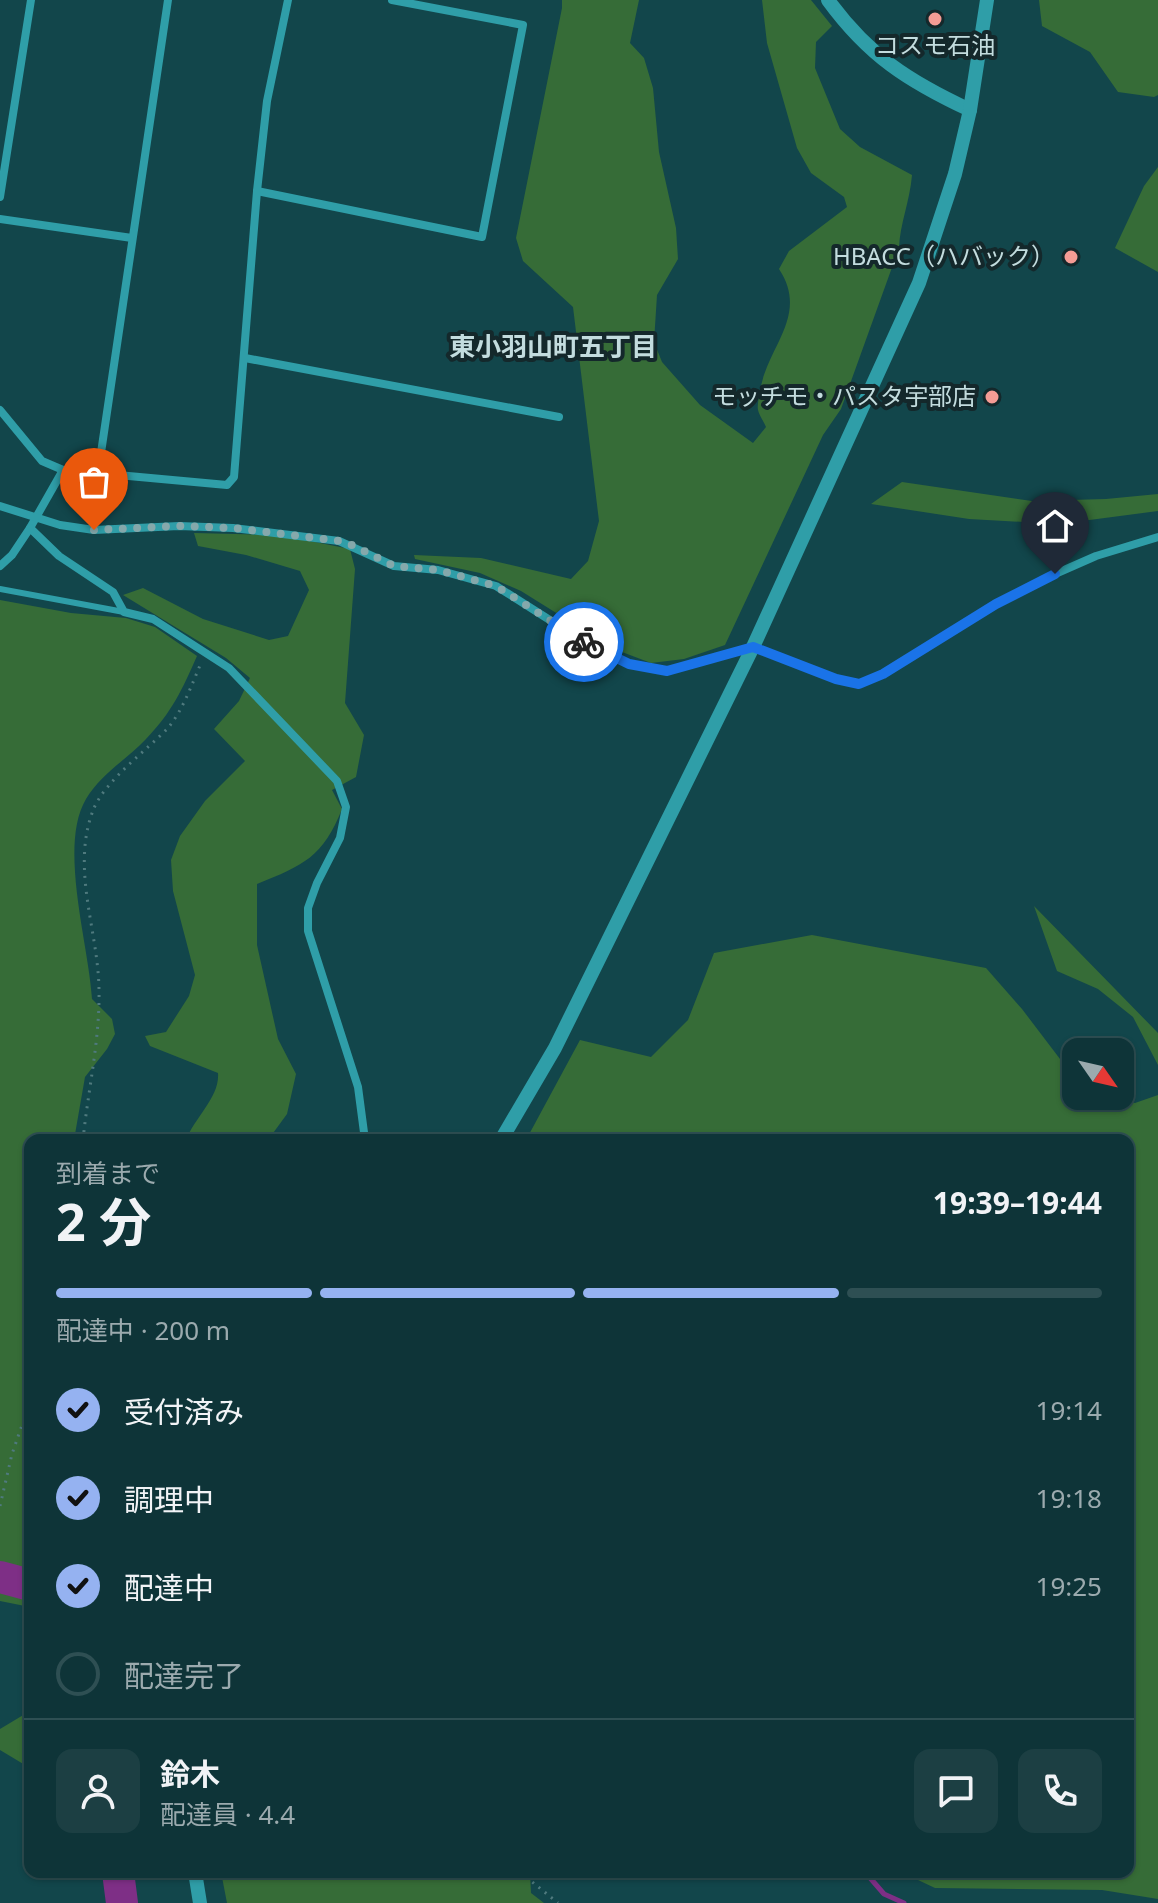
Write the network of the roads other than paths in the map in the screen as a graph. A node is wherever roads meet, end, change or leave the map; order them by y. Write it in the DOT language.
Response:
graph roads {
  1 [pos="31,0"];
  2 [pos="168,0"];
  3 [pos="288,0"];
  4 [pos="392,0"];
  5 [pos="828,0"];
  6 [pos="987,0"];
  7 [pos="970,110"];
  8 [pos="257,191"];
  9 [pos="0,197"];
  10 [pos="0,219"];
  11 [pos="132,238"];
  12 [pos="245,358"];
  13 [pos="0,410"];
  14 [pos="559,417"];
  15 [pos="63,470"];
  16 [pos="98,473"];
  17 [pos="0,506"];
  18 [pos="36,518"];
  19 [pos="30,528"];
  20 [pos="1158,537"];
  21 [pos="0,566"];
  22 [pos="0,589"];
  23 [pos="124,612"];
  24 [pos="753,647"];
  25 [pos="364,1134"];
  26 [pos="505,1134"];
  27 [pos="196,1878"];
  28 [pos="200,1903"];
  1 -- 9 [label="street"];
  2 -- 11 [label="street"];
  3 -- 8 [label="street"];
  4 -- 8 [label="street"];
  5 -- 7 [label="street"];
  6 -- 7 [label="street"];
  7 -- 24 [label="street"];
  8 -- 12 [label="street"];
  10 -- 11 [label="street"];
  11 -- 16 [label="street"];
  12 -- 14 [label="street"];
  12 -- 16 [label="street"];
  13 -- 15 [label="street"];
  15 -- 16 [label="street"];
  15 -- 18 [label="street"];
  17 -- 18 [label="street"];
  18 -- 19 [label="street"];
  18 -- 24 [label="street"];
  19 -- 21 [label="street"];
  19 -- 23 [label="street"];
  20 -- 24 [label="street"];
  22 -- 23 [label="lane"];
  23 -- 25 [label="street"];
  24 -- 26 [label="street"];
  27 -- 28 [label="street"];
}
